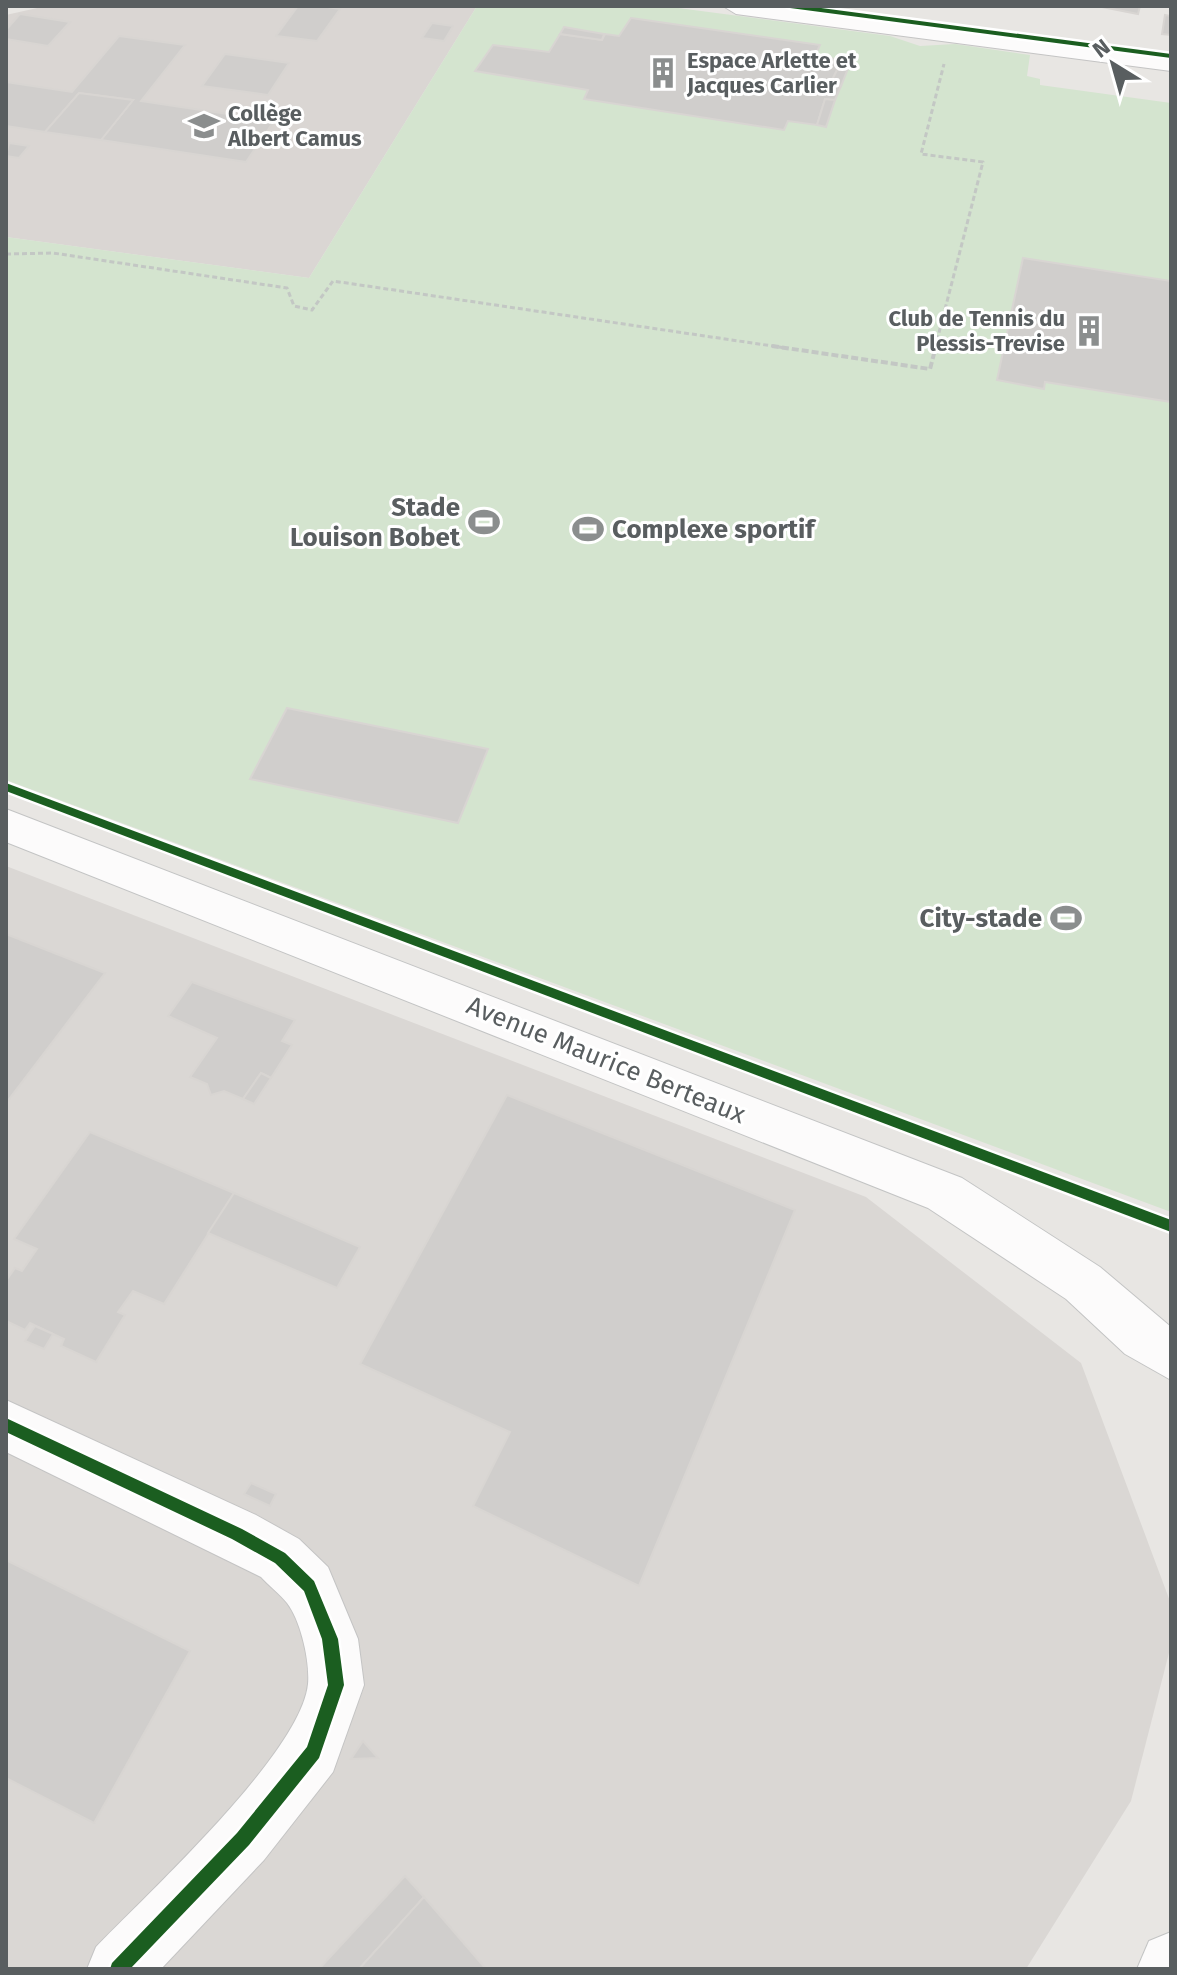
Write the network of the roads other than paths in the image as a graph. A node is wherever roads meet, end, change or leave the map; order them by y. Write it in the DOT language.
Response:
graph roads {
  1 [pos="736,6"];
  2 [pos="1171,63"];
  3 [pos="6,825"];
  4 [pos="1171,1356"];
  5 [pos="6,1425"];
  6 [pos="1171,1963"];
  7 [pos="118,1969"];
  8 [pos="1168,1969"];
  1 -- 2 [label="street"];
  3 -- 4 [label="street, Avenue Maurice Berteaux"];
  5 -- 7 [label="street"];
  6 -- 8 [label="street"];
}
